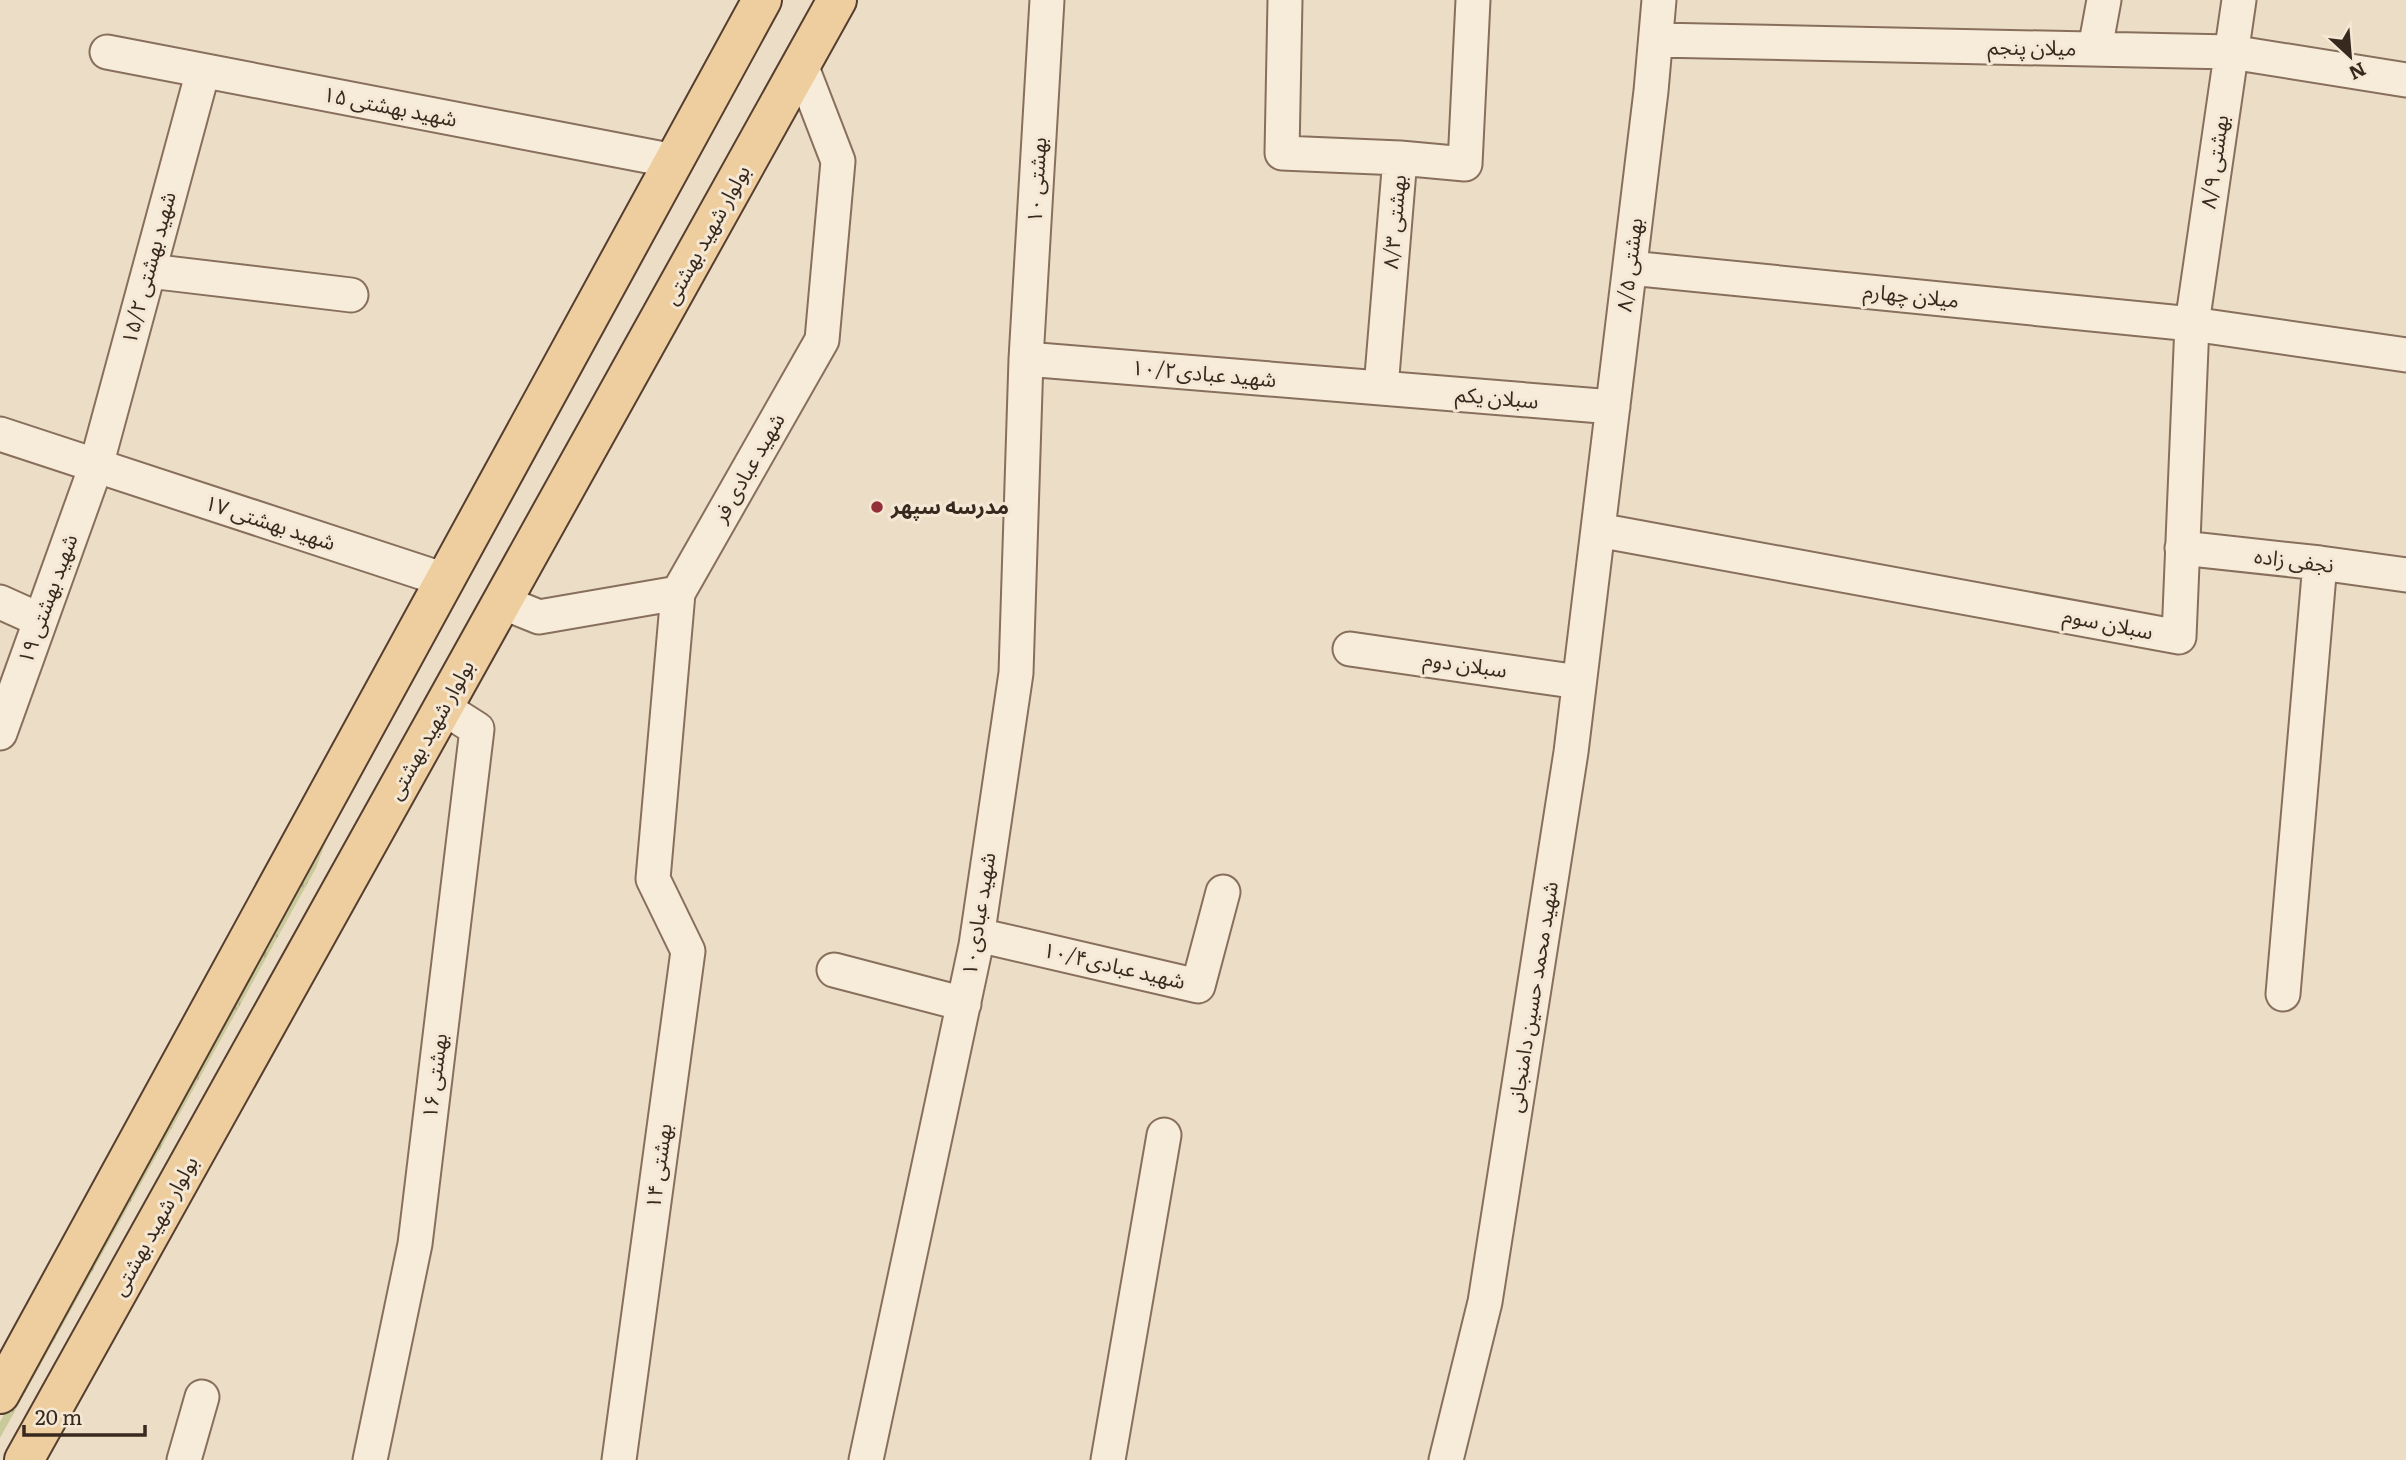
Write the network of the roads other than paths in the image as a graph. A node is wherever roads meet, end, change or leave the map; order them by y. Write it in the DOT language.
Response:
graph roads {
  1 [pos="762,0"];
  2 [pos="837,0"];
  3 [pos="1047,0"];
  4 [pos="1285,0"];
  5 [pos="1473,0"];
  6 [pos="1659,0"];
  7 [pos="2104,0"];
  8 [pos="2239,0"];
  9 [pos="1656,40"];
  10 [pos="2095,49"];
  11 [pos="107,52"];
  12 [pos="2231,52"];
  13 [pos="801,65"];
  14 [pos="202,71"];
  15 [pos="2406,80"];
  16 [pos="1400,158"];
  17 [pos="674,161"];
  18 [pos="1630,268"];
  19 [pos="149,271"];
  20 [pos="351,295"];
  21 [pos="2192,324"];
  22 [pos="2406,355"];
  23 [pos="1026,359"];
  24 [pos="1381,388"];
  25 [pos="1613,407"];
  26 [pos="0,434"];
  27 [pos="96,466"];
  28 [pos="1598,530"];
  29 [pos="2182,548"];
  30 [pos="2320,563"];
  31 [pos="2406,575"];
  32 [pos="445,580"];
  33 [pos="678,593"];
  34 [pos="502,602"];
  35 [pos="0,603"];
  36 [pos="40,620"];
  37 [pos="1350,649"];
  38 [pos="1580,682"];
  39 [pos="444,708"];
  40 [pos="0,733"];
  41 [pos="354,748"];
  42 [pos="407,774"];
  43 [pos="653,879"];
  44 [pos="1223,892"];
  45 [pos="978,935"];
  46 [pos="834,970"];
  47 [pos="2283,995"];
  48 [pos="964,1003"];
  49 [pos="1164,1135"];
  50 [pos="0,1394"];
  51 [pos="202,1396"];
  52 [pos="24,1460"];
  53 [pos="184,1460"];
  54 [pos="370,1460"];
  55 [pos="619,1460"];
  56 [pos="866,1460"];
  57 [pos="1108,1460"];
  58 [pos="1446,1460"];
  1 -- 17 [label="main road"];
  2 -- 13 [label="main road, بولوار شهید بهشتی"];
  3 -- 23 [label="street, بهشتی ۱۰"];
  4 -- 16 [label="street"];
  5 -- 16 [label="street, بهشتی ۸/۳"];
  6 -- 9 [label="street, بهشتی ۸/۵"];
  7 -- 10 [label="street"];
  8 -- 12 [label="street, بهشتی ۸/۹"];
  9 -- 10 [label="street, میلان پنجم"];
  9 -- 18 [label="street, بهشتی ۸/۵"];
  10 -- 12 [label="street, میلان پنجم"];
  11 -- 14 [label="street, شهید بهشتی ۱۵"];
  12 -- 15 [label="street, میلان پنجم"];
  12 -- 21 [label="street, بهشتی ۸/۹"];
  13 -- 33 [label="street, شهید عبادی فر"];
  13 -- 34 [label="main road, بولوار شهید بهشتی"];
  14 -- 17 [label="street, شهید بهشتی ۱۵"];
  14 -- 19 [label="street, شهید بهشتی ۱۵/۲"];
  16 -- 24 [label="street, بهشتی ۸/۳"];
  17 -- 32 [label="main road"];
  18 -- 21 [label="street, میلان چهارم"];
  18 -- 25 [label="street, بهشتی ۸/۵"];
  19 -- 20 [label="street"];
  19 -- 27 [label="street, شهید بهشتی ۱۵/۲"];
  21 -- 22 [label="street"];
  21 -- 29 [label="street, سبلان سوم"];
  23 -- 24 [label="street, شهید عبادی۱۰/۲"];
  23 -- 45 [label="street, شهید عبادی۱۰"];
  24 -- 25 [label="street, سبلان یکم"];
  25 -- 28 [label="street, بهشتی ۸/۵"];
  26 -- 27 [label="street, شهید بهشتی ۱۷"];
  27 -- 32 [label="street, شهید بهشتی ۱۷"];
  27 -- 36 [label="street, شهید بهشتی ۱۹"];
  28 -- 29 [label="street, سبلان سوم"];
  28 -- 38 [label="street, شهید محمد حسین دامنجانی"];
  29 -- 30 [label="street, نجفی زاده"];
  30 -- 31 [label="street, نجفی زاده"];
  30 -- 47 [label="street"];
  32 -- 41 [label="main road"];
  33 -- 34 [label="street"];
  33 -- 43 [label="street, شهید عبادی فر"];
  34 -- 39 [label="main road, بولوار شهید بهشتی"];
  35 -- 36 [label="street"];
  36 -- 40 [label="street, شهید بهشتی ۱۹"];
  37 -- 38 [label="street, سبلان دوم"];
  38 -- 58 [label="street, شهید محمد حسین دامنجانی"];
  39 -- 42 [label="main road, بولوار شهید بهشتی"];
  39 -- 54 [label="street, بهشتی ۱۶"];
  41 -- 42 [label="main road"];
  41 -- 50 [label="main road"];
  42 -- 52 [label="main road, بولوار شهید بهشتی"];
  43 -- 55 [label="street, بهشتی ۱۴"];
  44 -- 45 [label="street, شهید عبادی۱۰/۴"];
  45 -- 48 [label="street, شهید عبادی۱۰"];
  46 -- 48 [label="street"];
  48 -- 56 [label="street, شهید عبادی۱۰"];
  49 -- 57 [label="street"];
  51 -- 53 [label="street"];
}
